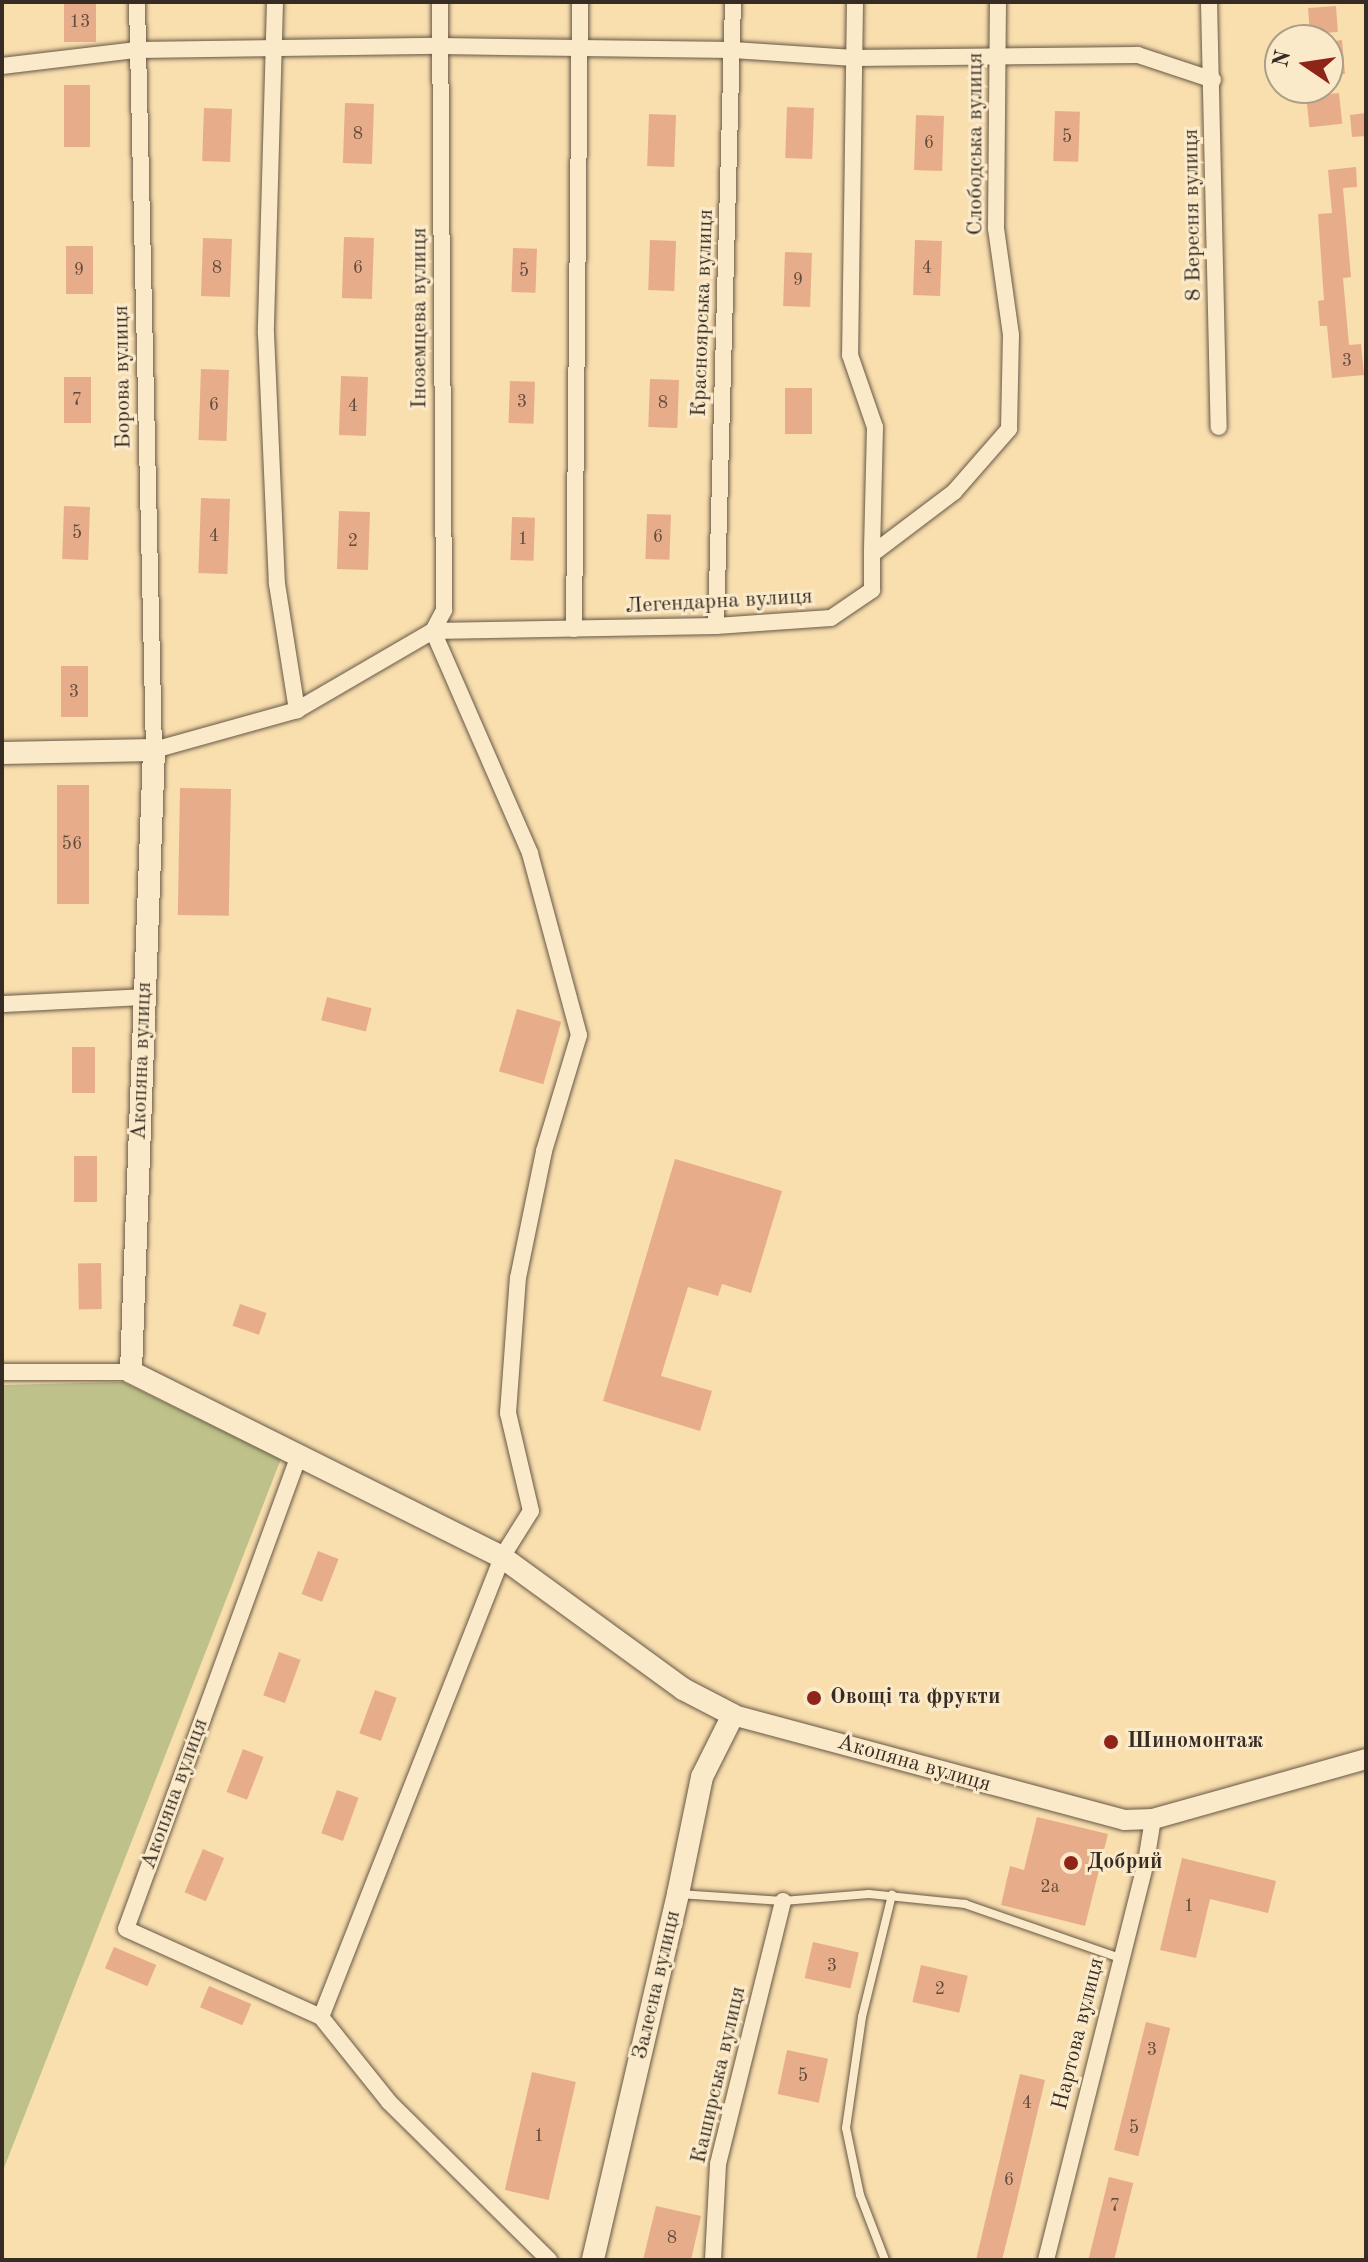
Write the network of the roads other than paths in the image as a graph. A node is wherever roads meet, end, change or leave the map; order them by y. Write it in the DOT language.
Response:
graph roads {
  1 [pos="137,2"];
  2 [pos="275,2"];
  3 [pos="440,2"];
  4 [pos="580,2"];
  5 [pos="733,2"];
  6 [pos="855,2"];
  7 [pos="998,2"];
  8 [pos="1209,2"];
  9 [pos="440,46"];
  10 [pos="137,50"];
  11 [pos="275,50"];
  12 [pos="580,50"];
  13 [pos="733,50"];
  14 [pos="854,58"];
  15 [pos="998,59"];
  16 [pos="2,66"];
  17 [pos="1213,80"];
  18 [pos="1219,427"];
  19 [pos="872,554"];
  20 [pos="716,626"];
  21 [pos="574,629"];
  22 [pos="433,631"];
  23 [pos="297,710"];
  24 [pos="154,750"];
  25 [pos="2,753"];
  26 [pos="145,997"];
  27 [pos="2,1004"];
  28 [pos="2,1372"];
  29 [pos="131,1372"];
  30 [pos="298,1458"];
  31 [pos="502,1557"];
  32 [pos="733,1715"];
  33 [pos="1366,1759"];
  34 [pos="1153,1819"];
  35 [pos="678,1894"];
  36 [pos="892,1895"];
  37 [pos="783,1901"];
  38 [pos="1120,1958"];
  39 [pos="321,2017"];
  40 [pos="549,2260"];
  41 [pos="593,2260"];
  42 [pos="713,2260"];
  43 [pos="885,2260"];
  44 [pos="1046,2260"];
  1 -- 10 [label="street, Борова вулиця"];
  2 -- 11 [label="street"];
  3 -- 9 [label="street, Іноземцева вулиця"];
  4 -- 12 [label="street"];
  5 -- 13 [label="street, Красноярська вулиця"];
  6 -- 14 [label="street"];
  7 -- 15 [label="street, Слободська вулиця"];
  8 -- 17 [label="street, 8 Вересня вулиця"];
  9 -- 11 [label="street"];
  9 -- 12 [label="street"];
  9 -- 22 [label="street, Іноземцева вулиця"];
  10 -- 11 [label="street"];
  10 -- 16 [label="street"];
  10 -- 24 [label="street, Борова вулиця"];
  11 -- 23 [label="street"];
  12 -- 13 [label="street"];
  12 -- 21 [label="street"];
  13 -- 14 [label="street"];
  13 -- 20 [label="street, Красноярська вулиця"];
  14 -- 15 [label="street"];
  14 -- 19 [label="street"];
  15 -- 17 [label="street"];
  15 -- 19 [label="street, Слободська вулиця"];
  17 -- 18 [label="street, 8 Вересня вулиця"];
  19 -- 20 [label="street, Легендарна вулиця"];
  20 -- 21 [label="street, Легендарна вулиця"];
  21 -- 22 [label="street, Легендарна вулиця"];
  22 -- 23 [label="street"];
  22 -- 31 [label="street"];
  23 -- 24 [label="street"];
  24 -- 25 [label="main road"];
  24 -- 26 [label="main road, Акопяна вулиця"];
  26 -- 27 [label="street"];
  26 -- 29 [label="main road, Акопяна вулиця"];
  28 -- 29 [label="street, Акопяна вулиця"];
  29 -- 30 [label="main road, Акопяна вулиця"];
  30 -- 31 [label="main road, Акопяна вулиця"];
  30 -- 39 [label="street, Акопяна вулиця"];
  31 -- 32 [label="main road, Акопяна вулиця"];
  31 -- 39 [label="street"];
  32 -- 34 [label="street, Акопяна вулиця"];
  32 -- 35 [label="main road, Залесна вулиця"];
  33 -- 34 [label="street, Акопяна вулиця"];
  34 -- 38 [label="street, Нартова вулиця"];
  35 -- 37 [label="lane"];
  35 -- 41 [label="main road, Залесна вулиця"];
  36 -- 37 [label="lane"];
  36 -- 38 [label="lane"];
  36 -- 43 [label="lane"];
  37 -- 42 [label="street, Каширська вулиця"];
  38 -- 44 [label="street, Нартова вулиця"];
  39 -- 40 [label="street, Акопяна вулиця"];
}
